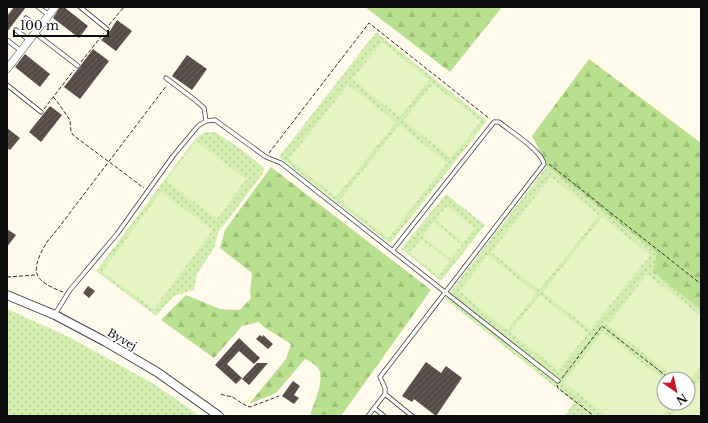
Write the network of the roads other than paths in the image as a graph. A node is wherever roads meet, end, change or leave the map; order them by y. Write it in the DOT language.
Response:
graph roads {
  1 [pos="38,7"];
  2 [pos="55,7"];
  3 [pos="80,7"];
  4 [pos="49,15"];
  5 [pos="26,18"];
  6 [pos="107,28"];
  7 [pos="16,30"];
  8 [pos="37,31"];
  9 [pos="7,40"];
  10 [pos="30,40"];
  11 [pos="21,51"];
  12 [pos="78,66"];
  13 [pos="7,69"];
  14 [pos="168,80"];
  15 [pos="7,85"];
  16 [pos="41,112"];
  17 [pos="206,121"];
  18 [pos="393,250"];
  19 [pos="445,292"];
  20 [pos="7,296"];
  21 [pos="55,315"];
  22 [pos="558,381"];
  23 [pos="384,394"];
  24 [pos="374,408"];
  25 [pos="219,416"];
  26 [pos="368,416"];
  27 [pos="384,416"];
  28 [pos="412,416"];
  1 -- 4 [label="lane"];
  2 -- 4 [label="street"];
  3 -- 6 [label="lane"];
  4 -- 8 [label="street"];
  5 -- 8 [label="lane"];
  7 -- 10 [label="lane"];
  8 -- 10 [label="street"];
  8 -- 12 [label="lane"];
  9 -- 11 [label="lane"];
  10 -- 11 [label="street"];
  11 -- 13 [label="street"];
  14 -- 17 [label="lane"];
  15 -- 16 [label="lane"];
  17 -- 18 [label="lane"];
  17 -- 21 [label="lane"];
  18 -- 19 [label="lane"];
  18 -- 19 [label="lane"];
  19 -- 22 [label="lane"];
  19 -- 23 [label="lane"];
  20 -- 21 [label="street, Byvej"];
  21 -- 25 [label="street, Byvej"];
  23 -- 24 [label="lane"];
  23 -- 28 [label="lane"];
  24 -- 26 [label="lane"];
  24 -- 27 [label="lane"];
}
